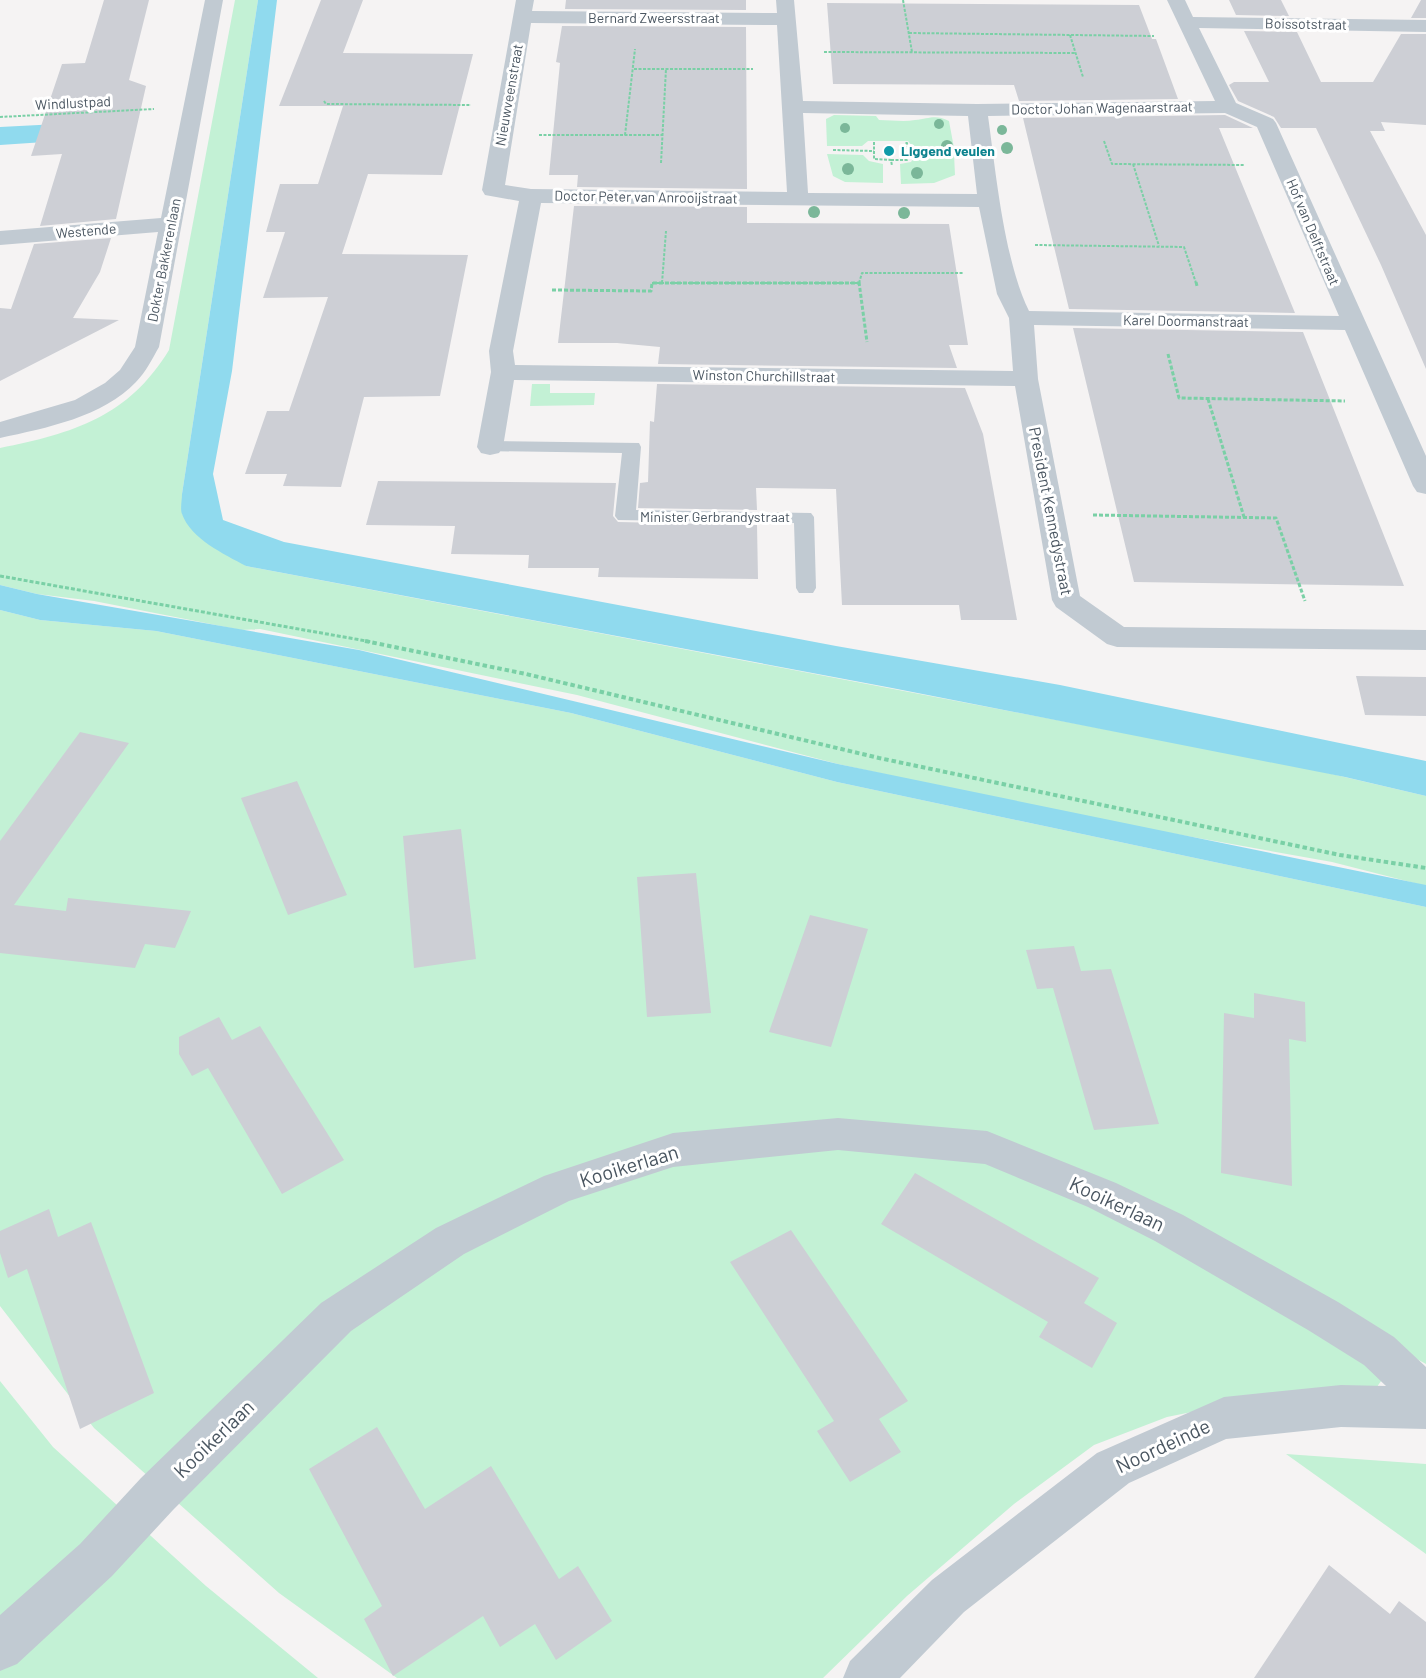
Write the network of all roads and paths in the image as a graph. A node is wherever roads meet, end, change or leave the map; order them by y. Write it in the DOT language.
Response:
graph roads {
  1 [pos="214,0"];
  2 [pos="903,0"];
  3 [pos="1176,0"];
  4 [pos="524,8"];
  5 [pos="785,9"];
  6 [pos="636,17"];
  7 [pos="1426,26"];
  8 [pos="1190,29"];
  9 [pos="909,33"];
  10 [pos="1070,35"];
  11 [pos="912,52"];
  12 [pos="1076,53"];
  13 [pos="789,60"];
  14 [pos="634,69"];
  15 [pos="666,69"];
  16 [pos="324,101"];
  17 [pos="508,105"];
  18 [pos="793,107"];
  19 [pos="1228,107"];
  20 [pos="1093,108"];
  21 [pos="147,109"];
  22 [pos="977,110"];
  23 [pos="0,117"];
  24 [pos="503,135"];
  25 [pos="625,135"];
  26 [pos="663,135"];
  27 [pos="881,142"];
  28 [pos="897,143"];
  29 [pos="891,160"];
  30 [pos="1133,164"];
  31 [pos="1284,165"];
  32 [pos="892,169"];
  33 [pos="493,190"];
  34 [pos="531,196"];
  35 [pos="659,197"];
  36 [pos="798,198"];
  37 [pos="989,201"];
  38 [pos="171,224"];
  39 [pos="0,238"];
  40 [pos="998,244"];
  41 [pos="1160,247"];
  42 [pos="1004,273"];
  43 [pos="859,283"];
  44 [pos="512,289"];
  45 [pos="1021,318"];
  46 [pos="1159,320"];
  47 [pos="1208,321"];
  48 [pos="1352,323"];
  49 [pos="503,372"];
  50 [pos="872,377"];
  51 [pos="1026,379"];
  52 [pos="1209,399"];
  53 [pos="1388,402"];
  54 [pos="0,430"];
  55 [pos="490,447"];
  56 [pos="1426,486"];
  57 [pos="1050,515"];
  58 [pos="1244,518"];
  59 [pos="0,576"];
  60 [pos="806,588"];
  61 [pos="1318,639"];
  62 [pos="1426,640"];
  63 [pos="1426,868"];
  64 [pos="1423,1407"];
  65 [pos="0,1647"];
  66 [pos="867,1678"];
  1 -- 38 [label="street, Dokter Bakkerenlaan"];
  2 -- 9 [label="path"];
  3 -- 8 [label="street"];
  4 -- 6 [label="street, Bernard Zweersstraat"];
  4 -- 17 [label="street, Nieuwveenstraat"];
  5 -- 6 [label="street, Bernard Zweersstraat"];
  5 -- 13 [label="street"];
  6 -- 14 [label="path"];
  7 -- 8 [label="street, Boissotstraat"];
  8 -- 10 [label="path"];
  8 -- 19 [label="street"];
  9 -- 10 [label="path"];
  9 -- 11 [label="path"];
  10 -- 12 [label="path"];
  11 -- 12 [label="path"];
  11 -- 13 [label="path"];
  12 -- 20 [label="path"];
  13 -- 15 [label="path"];
  13 -- 18 [label="street"];
  14 -- 15 [label="path"];
  14 -- 25 [label="path"];
  15 -- 26 [label="path"];
  16 -- 17 [label="path"];
  17 -- 24 [label="street, Nieuwveenstraat"];
  18 -- 22 [label="street, Doctor Johan Wagenaarstraat"];
  18 -- 36 [label="street"];
  19 -- 20 [label="street, Doctor Johan Wagenaarstraat"];
  19 -- 31 [label="street, Hof van Delftstraat"];
  20 -- 22 [label="street, Doctor Johan Wagenaarstraat"];
  20 -- 30 [label="path"];
  21 -- 23 [label="path, Windlustpad"];
  22 -- 37 [label="street, President Kennedystraat"];
  24 -- 25 [label="path"];
  24 -- 33 [label="street, Nieuwveenstraat"];
  25 -- 26 [label="path"];
  26 -- 35 [label="path"];
  27 -- 29 [label="path"];
  28 -- 29 [label="path"];
  29 -- 32 [label="path"];
  30 -- 31 [label="path"];
  30 -- 41 [label="path"];
  31 -- 48 [label="street, Hof van Delftstraat"];
  33 -- 34 [label="street, Doctor Peter van Anrooijstraat"];
  34 -- 35 [label="street, Doctor Peter van Anrooijstraat"];
  34 -- 44 [label="street, Minister Gerbrandystraat"];
  35 -- 36 [label="street, Doctor Peter van Anrooijstraat"];
  36 -- 37 [label="street, Doctor Peter van Anrooijstraat"];
  37 -- 40 [label="street, President Kennedystraat"];
  38 -- 39 [label="street, Westende"];
  38 -- 54 [label="street, Dokter Bakkerenlaan"];
  40 -- 41 [label="path"];
  40 -- 42 [label="street, President Kennedystraat"];
  41 -- 47 [label="path"];
  42 -- 43 [label="path"];
  42 -- 45 [label="street, President Kennedystraat"];
  43 -- 44 [label="path"];
  43 -- 50 [label="path"];
  44 -- 49 [label="street, Minister Gerbrandystraat"];
  45 -- 46 [label="street, Karel Doormanstraat"];
  45 -- 51 [label="street, President Kennedystraat"];
  46 -- 47 [label="street, Karel Doormanstraat"];
  46 -- 52 [label="path"];
  47 -- 48 [label="street, Karel Doormanstraat"];
  48 -- 53 [label="street, Hof van Delftstraat"];
  49 -- 50 [label="street, Winston Churchillstraat"];
  49 -- 55 [label="street, Minister Gerbrandystraat"];
  50 -- 51 [label="street, Winston Churchillstraat"];
  51 -- 57 [label="street, President Kennedystraat"];
  52 -- 53 [label="path"];
  52 -- 58 [label="path"];
  53 -- 56 [label="street, Hof van Delftstraat"];
  55 -- 60 [label="lane, Minister Gerbrandystraat"];
  57 -- 58 [label="path"];
  57 -- 61 [label="street, President Kennedystraat"];
  58 -- 61 [label="path"];
  59 -- 63 [label="path"];
  61 -- 62 [label="street, President Kennedystraat"];
  64 -- 65 [label="street, Kooikerlaan"];
  64 -- 66 [label="street, Noordeinde"];
}
